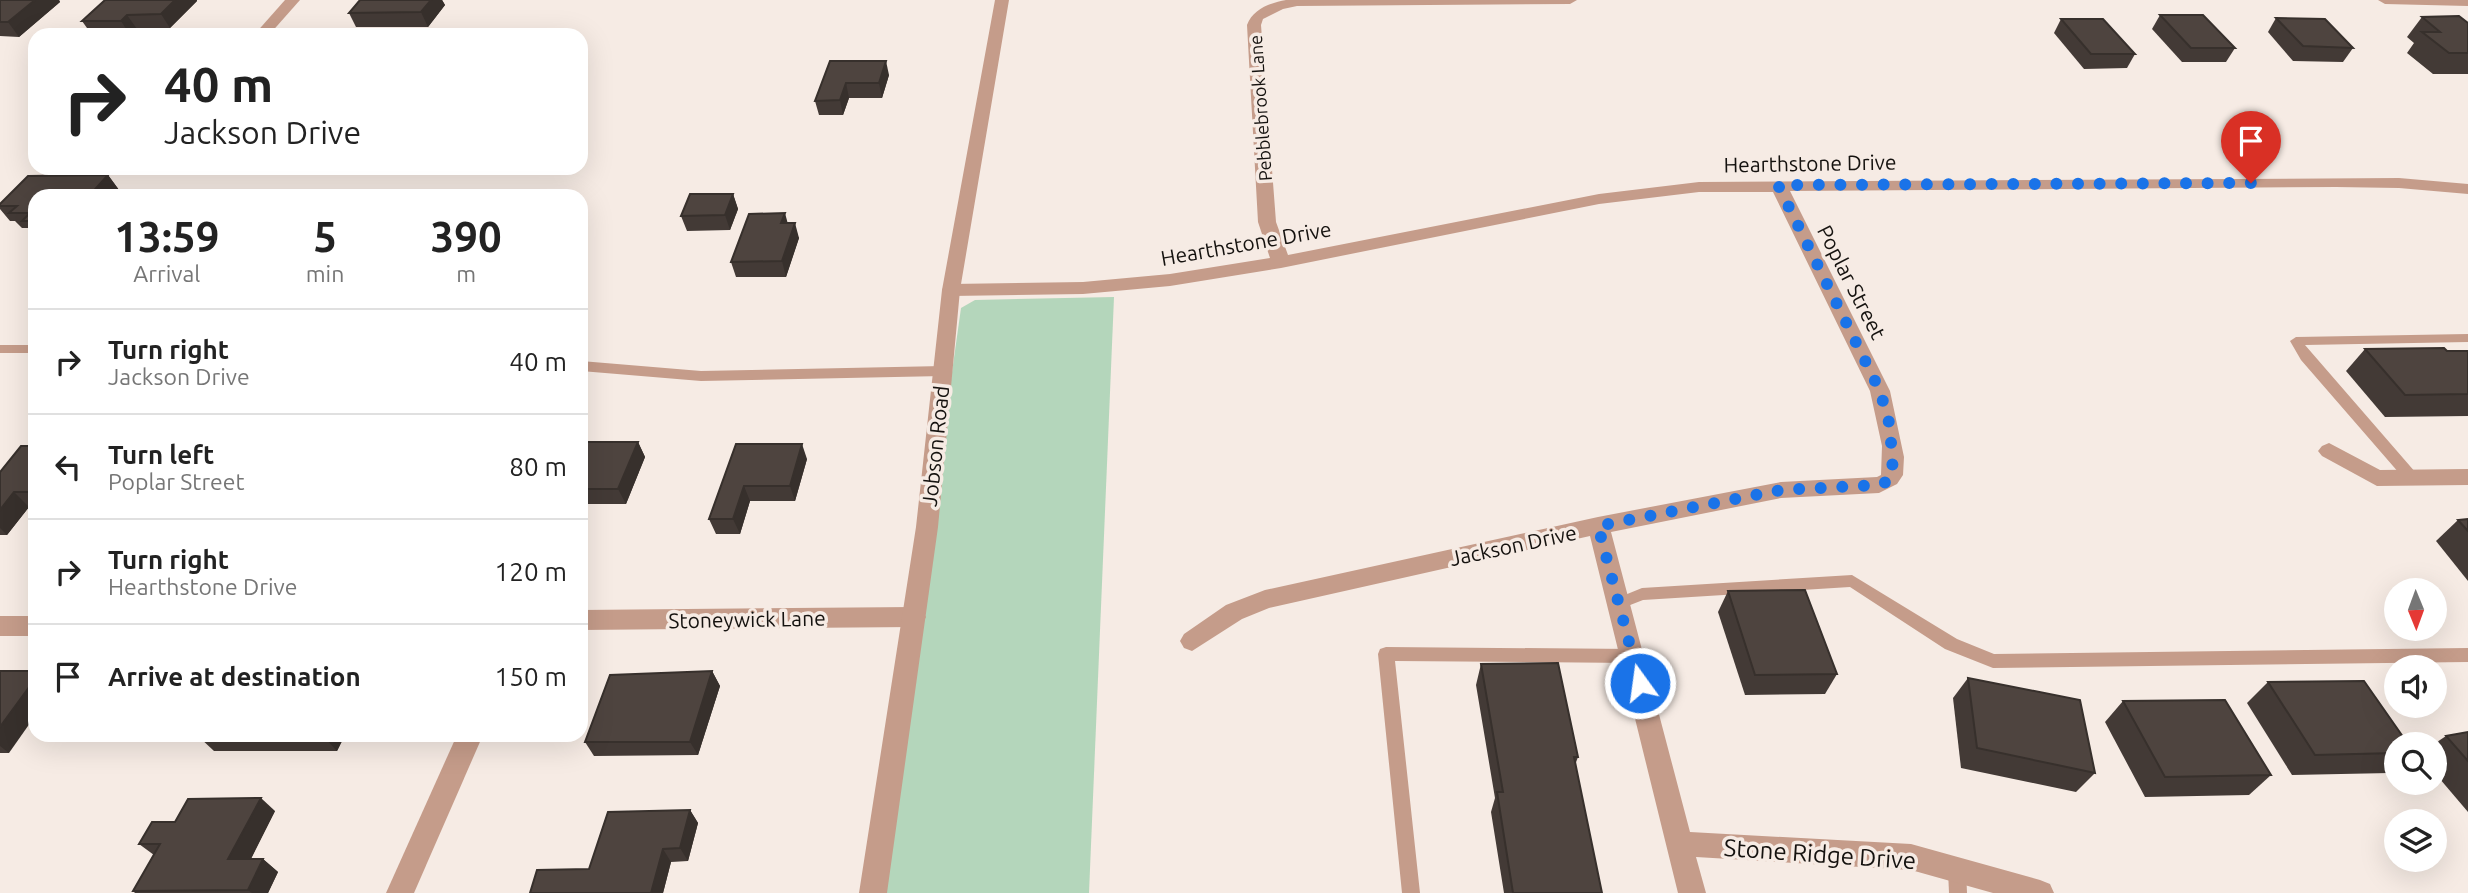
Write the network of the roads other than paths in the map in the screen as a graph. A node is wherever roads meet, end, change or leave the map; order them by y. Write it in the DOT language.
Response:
graph roads {
  1 [pos="293,0"];
  2 [pos="1002,0"];
  3 [pos="1570,0"];
  4 [pos="2385,0"];
  5 [pos="2462,2"];
  6 [pos="2468,12"];
  7 [pos="267,28"];
  8 [pos="1778,185"];
  9 [pos="2468,189"];
  10 [pos="1281,262"];
  11 [pos="951,290"];
  12 [pos="2468,338"];
  13 [pos="0,349"];
  14 [pos="28,349"];
  15 [pos="588,367"];
  16 [pos="943,372"];
  17 [pos="2329,451"];
  18 [pos="2411,477"];
  19 [pos="2468,477"];
  20 [pos="1888,481"];
  21 [pos="1598,526"];
  22 [pos="1620,603"];
  23 [pos="914,617"];
  24 [pos="588,620"];
  25 [pos="0,626"];
  26 [pos="28,626"];
  27 [pos="1192,640"];
  28 [pos="2468,655"];
  29 [pos="1633,656"];
  30 [pos="467,742"];
  31 [pos="1680,844"];
  32 [pos="1957,881"];
  33 [pos="400,893"];
  34 [pos="873,893"];
  35 [pos="1411,893"];
  36 [pos="1692,893"];
  37 [pos="2040,893"];
  1 -- 7 [label="street"];
  2 -- 11 [label="street, Jobson Road"];
  3 -- 10 [label="street, Pebblebrook Lane"];
  4 -- 5 [label="street"];
  5 -- 6 [label="street"];
  8 -- 9 [label="street, Hearthstone Drive"];
  8 -- 10 [label="street, Hearthstone Drive"];
  8 -- 20 [label="street, Poplar Street"];
  10 -- 11 [label="street, Hearthstone Drive"];
  11 -- 16 [label="street, Jobson Road"];
  12 -- 18 [label="lane"];
  13 -- 14 [label="lane"];
  15 -- 16 [label="lane"];
  16 -- 23 [label="street, Jobson Road"];
  17 -- 18 [label="street"];
  18 -- 19 [label="street"];
  20 -- 21 [label="street, Jackson Drive"];
  21 -- 22 [label="street"];
  21 -- 27 [label="street, Jackson Drive"];
  22 -- 28 [label="lane"];
  22 -- 29 [label="street"];
  23 -- 24 [label="street, Stoneywick Lane"];
  23 -- 34 [label="street, Jobson Road"];
  25 -- 26 [label="street"];
  29 -- 31 [label="street"];
  29 -- 35 [label="lane"];
  30 -- 33 [label="street"];
  31 -- 32 [label="street, Stone Ridge Drive"];
  31 -- 36 [label="street"];
  32 -- 37 [label="street, Stone Ridge Drive"];
}
